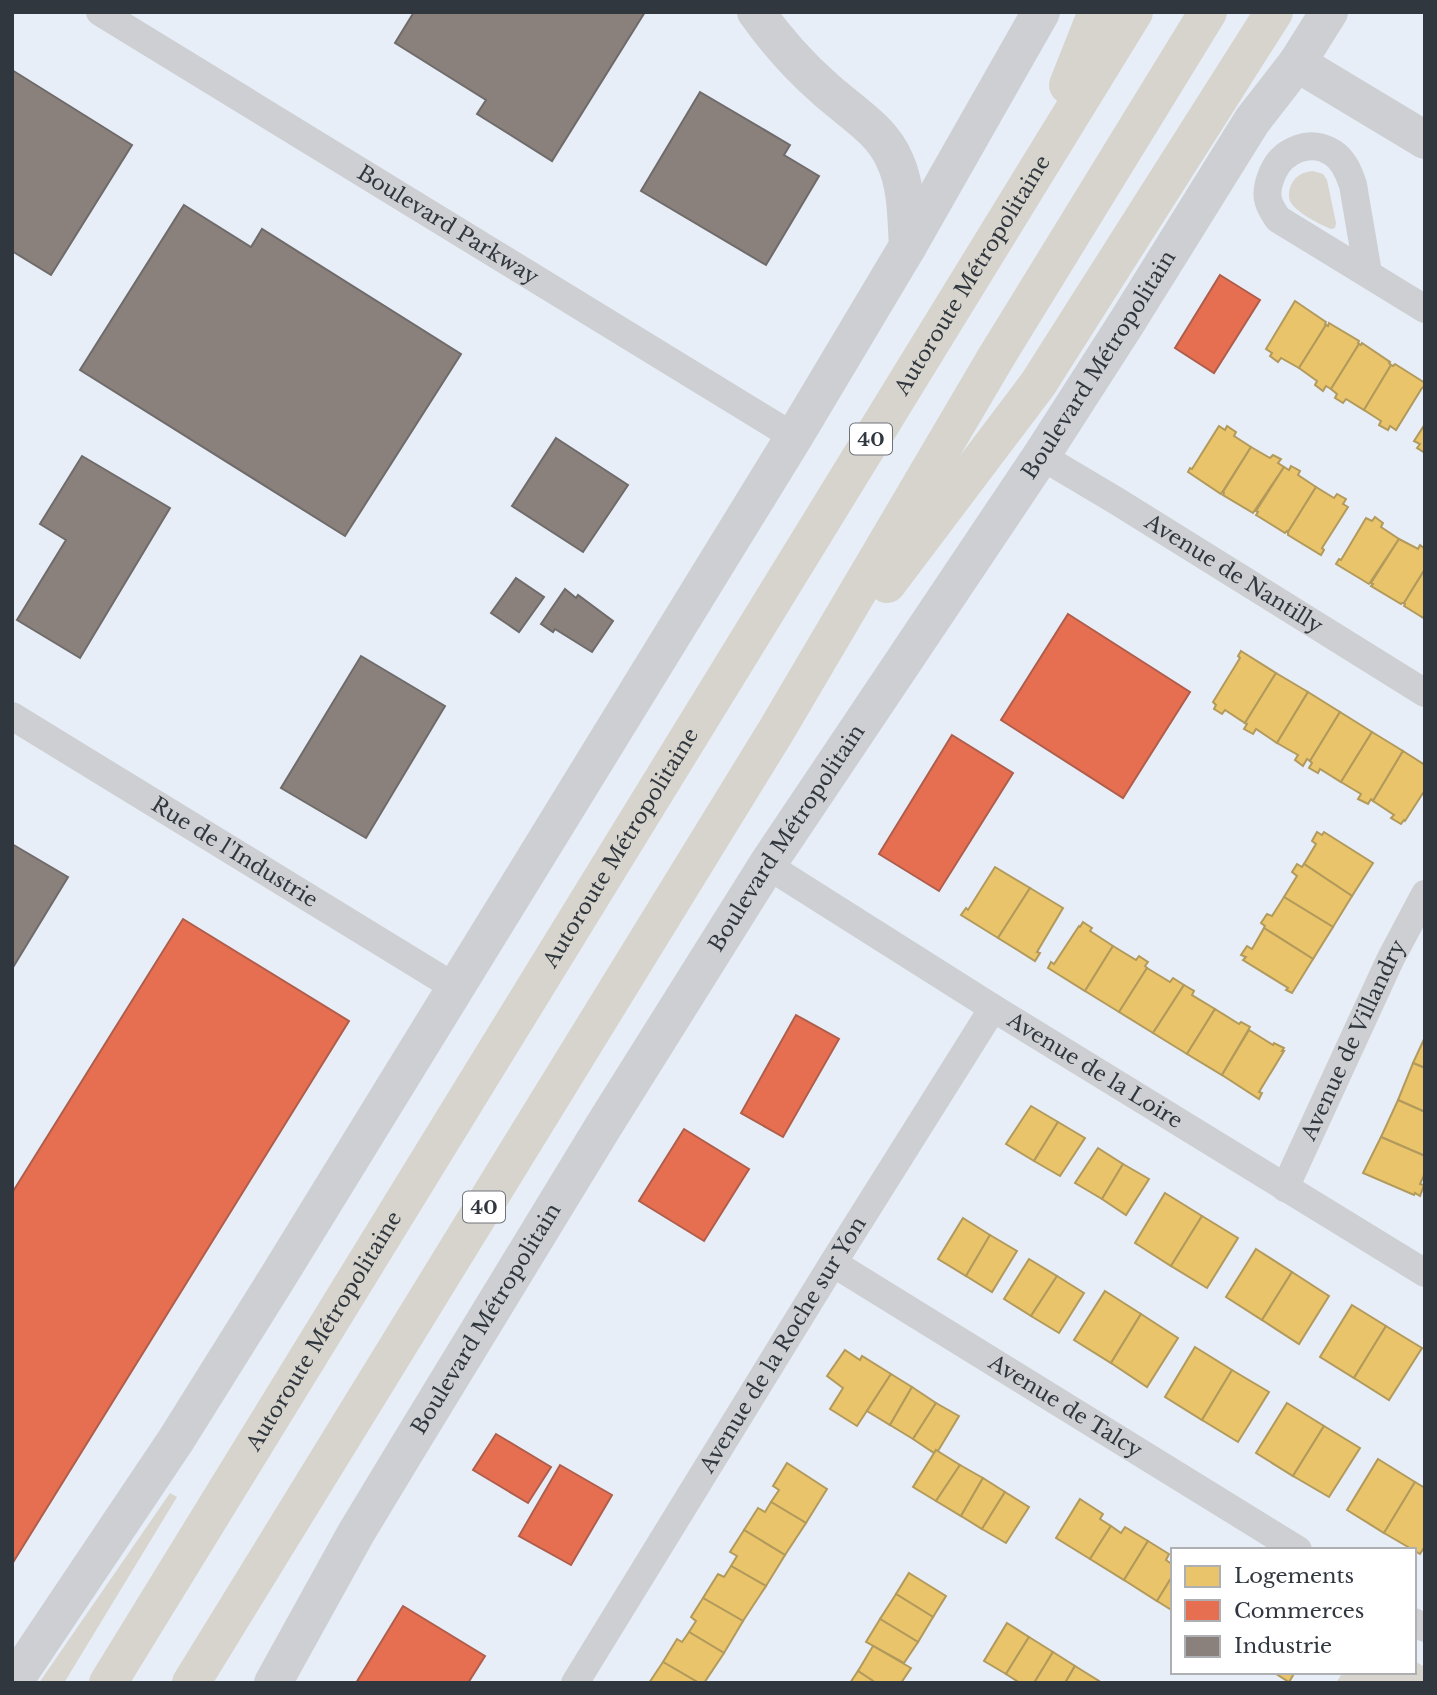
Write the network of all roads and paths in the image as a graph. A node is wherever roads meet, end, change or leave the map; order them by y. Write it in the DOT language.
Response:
graph roads {
  1 [pos="100,12"];
  2 [pos="756,12"];
  3 [pos="1041,12"];
  4 [pos="1097,12"];
  5 [pos="1134,12"];
  6 [pos="1208,12"];
  7 [pos="1274,12"];
  8 [pos="1329,12"];
  9 [pos="1297,63"];
  10 [pos="1425,140"];
  11 [pos="1030,181"];
  12 [pos="908,246"];
  13 [pos="1367,273"];
  14 [pos="1425,309"];
  15 [pos="794,436"];
  16 [pos="1041,456"];
  17 [pos="1425,693"];
  18 [pos="12,716"];
  19 [pos="776,731"];
  20 [pos="767,865"];
  21 [pos="1425,894"];
  22 [pos="456,988"];
  23 [pos="993,1008"];
  24 [pos="1285,1188"];
  25 [pos="833,1263"];
  26 [pos="1425,1273"];
  27 [pos="1295,1548"];
  28 [pos="16,1671"];
  29 [pos="108,1683"];
  30 [pos="191,1683"];
  31 [pos="273,1683"];
  32 [pos="575,1683"];
  1 -- 15 [label="street, Boulevard Parkway"];
  2 -- 12 [label="main road"];
  3 -- 12 [label="main road"];
  4 -- 11 [label="highway"];
  5 -- 11 [label="highway, Autoroute Métropolitaine / 40"];
  6 -- 19 [label="highway, 40"];
  7 -- 19 [label="highway"];
  8 -- 9 [label="main road, Boulevard Métropolitain"];
  9 -- 10 [label="main road"];
  9 -- 16 [label="main road, Boulevard Métropolitain"];
  11 -- 29 [label="highway, Autoroute Métropolitaine / 40"];
  12 -- 15 [label="main road"];
  13 -- 13 [label="street"];
  13 -- 14 [label="street"];
  15 -- 22 [label="main road"];
  16 -- 17 [label="street, Avenue de Nantilly"];
  16 -- 20 [label="main road, Boulevard Métropolitain"];
  18 -- 22 [label="street, Rue de l'Industrie"];
  19 -- 30 [label="highway, 40"];
  20 -- 23 [label="street, Avenue de la Loire"];
  20 -- 31 [label="main road, Boulevard Métropolitain"];
  21 -- 24 [label="street, Avenue de Villandry"];
  22 -- 28 [label="main road"];
  23 -- 24 [label="street, Avenue de la Loire"];
  23 -- 25 [label="street, Avenue de la Roche sur Yon"];
  24 -- 26 [label="street, Avenue de la Loire"];
  25 -- 27 [label="street, Avenue de Talcy"];
  25 -- 32 [label="street, Avenue de la Roche sur Yon"];
}
